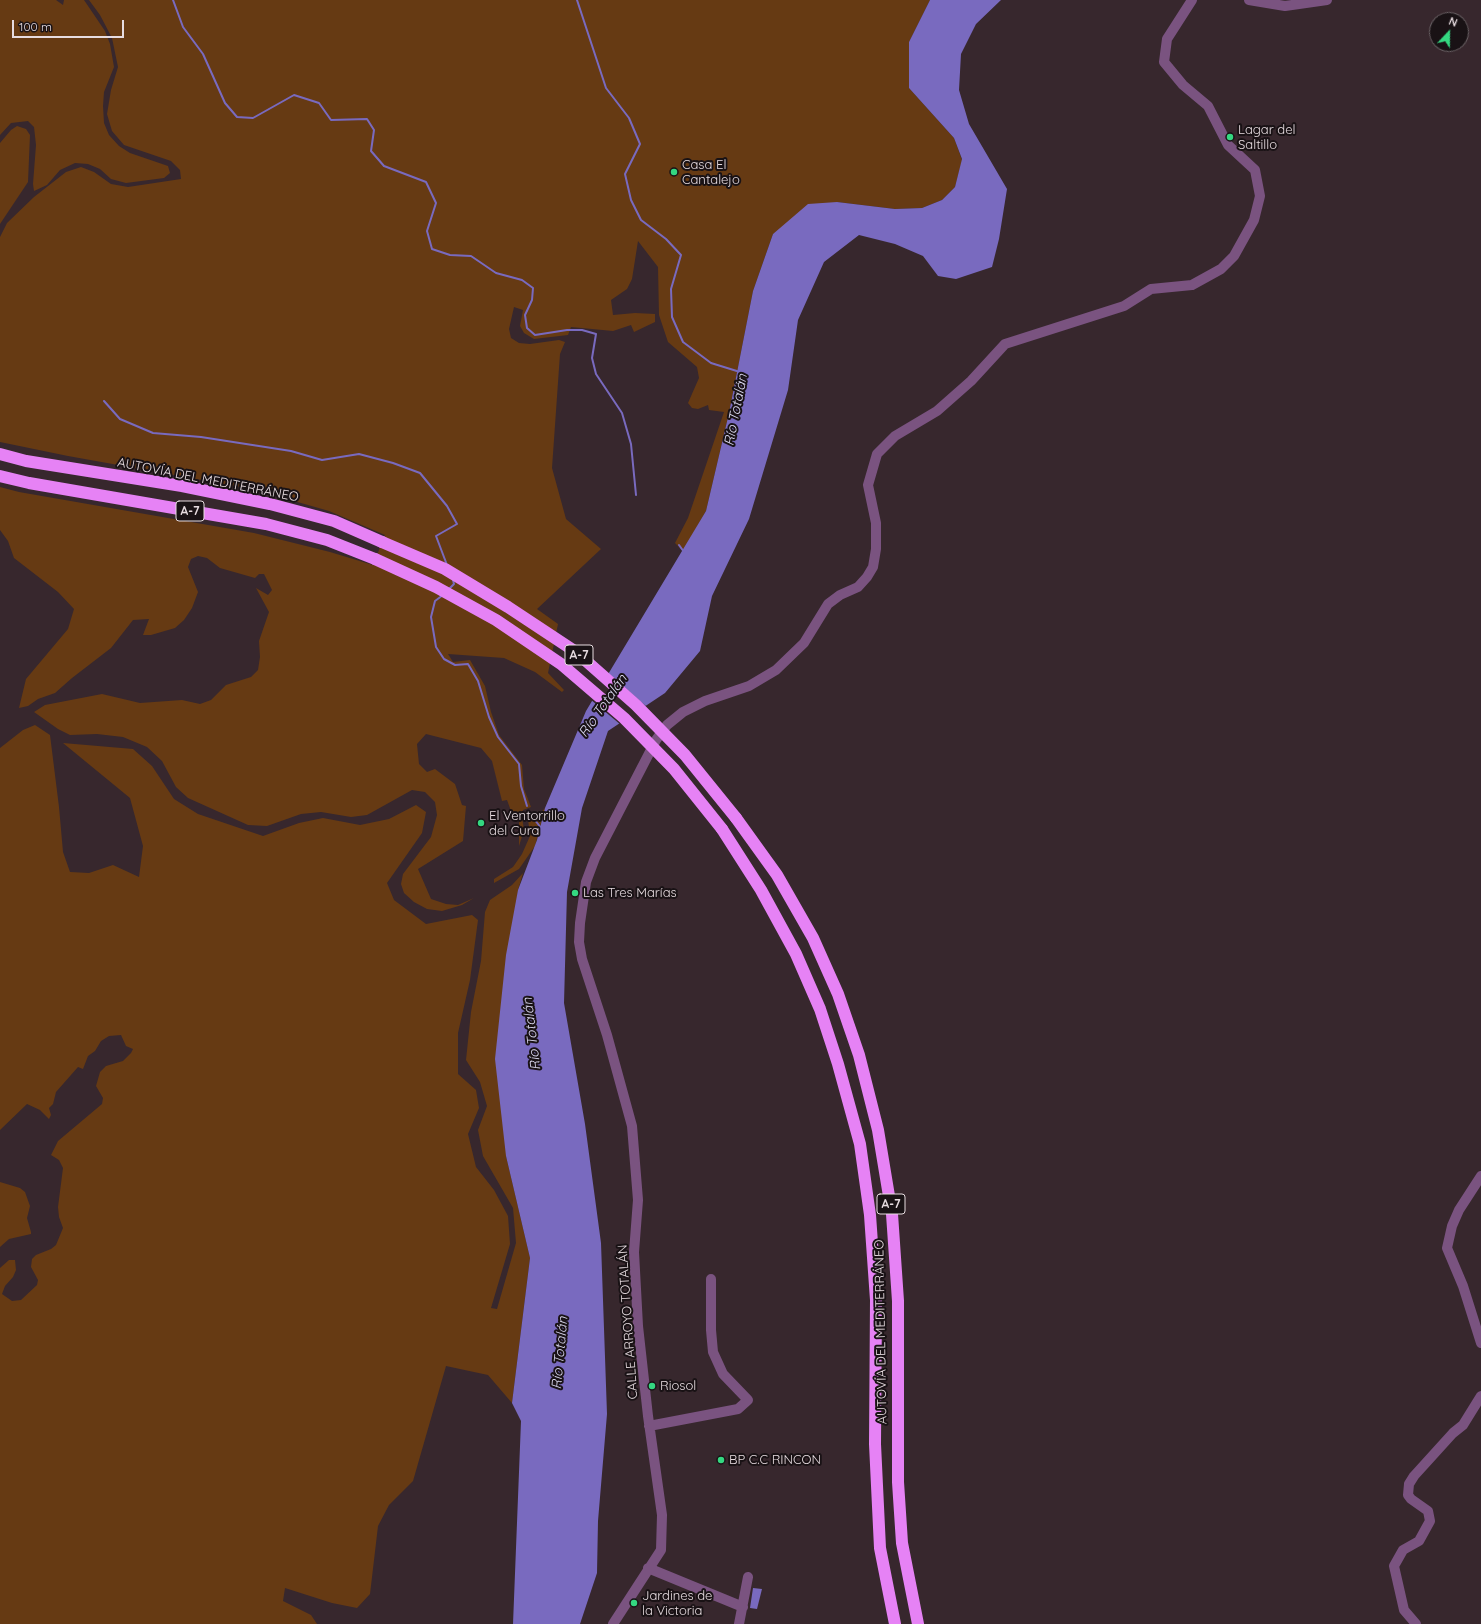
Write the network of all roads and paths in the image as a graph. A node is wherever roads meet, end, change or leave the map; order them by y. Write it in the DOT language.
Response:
graph roads {
  1 [pos="1192,0"];
  2 [pos="1250,0"];
  3 [pos="1327,0"];
  4 [pos="0,454"];
  5 [pos="0,476"];
  6 [pos="1481,1176"];
  7 [pos="711,1279"];
  8 [pos="1481,1344"];
  9 [pos="1481,1396"];
  10 [pos="649,1426"];
  11 [pos="648,1568"];
  12 [pos="748,1577"];
  13 [pos="743,1607"];
  14 [pos="613,1624"];
  15 [pos="739,1624"];
  16 [pos="895,1624"];
  17 [pos="918,1624"];
  18 [pos="1416,1624"];
  1 -- 10 [label="street, CALLE ARROYO TOTALÁN"];
  2 -- 3 [label="street"];
  4 -- 17 [label="highway, AUTOVÍA DEL MEDITERRÁNEO / A-7, bridge"];
  5 -- 16 [label="highway, AUTOVÍA DEL MEDITERRÁNEO / A-7, bridge"];
  6 -- 8 [label="street"];
  7 -- 10 [label="street"];
  9 -- 18 [label="street"];
  10 -- 11 [label="street, CALLE ARROYO TOTALÁN"];
  11 -- 13 [label="street"];
  11 -- 14 [label="street, CALLE ARROYO TOTALÁN"];
  12 -- 13 [label="street"];
  13 -- 15 [label="street"];
}
